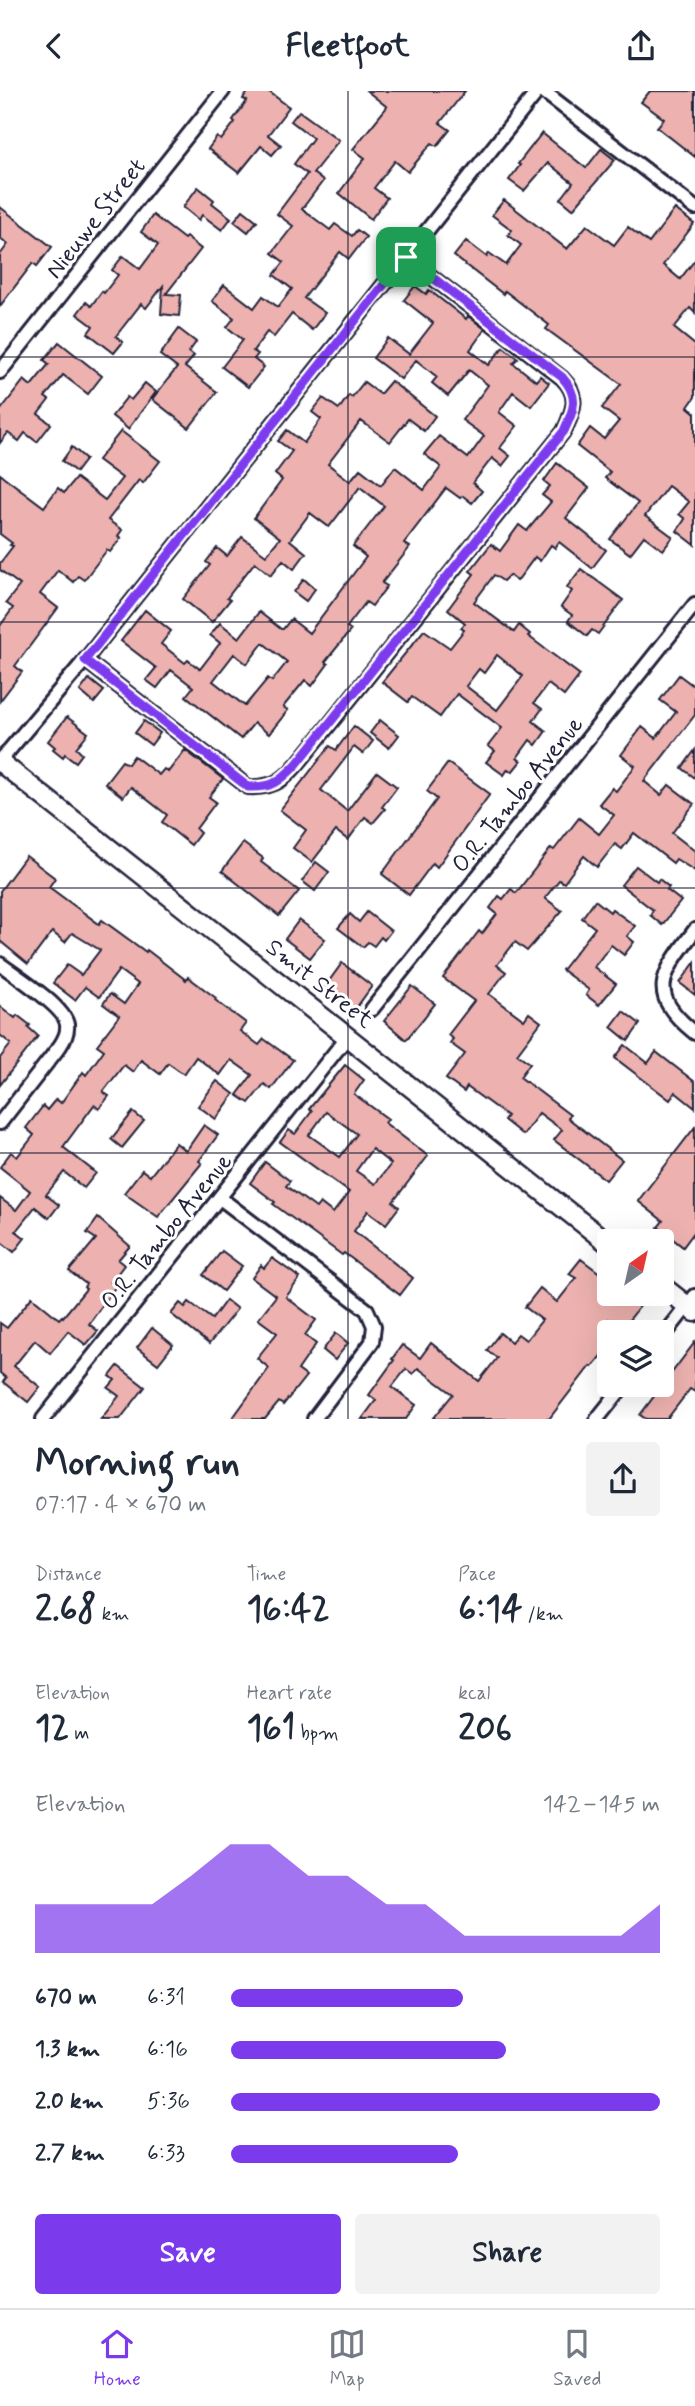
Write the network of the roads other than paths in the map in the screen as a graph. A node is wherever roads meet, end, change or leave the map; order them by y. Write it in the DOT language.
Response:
graph roads {
  1 [pos="223,91"];
  2 [pos="540,91"];
  3 [pos="695,208"];
  4 [pos="406,257"];
  5 [pos="0,372"];
  6 [pos="695,604"];
  7 [pos="85,660"];
  8 [pos="0,761"];
  9 [pos="695,930"];
  10 [pos="0,964"];
  11 [pos="372,1009"];
  12 [pos="695,1033"];
  13 [pos="348,1036"];
  14 [pos="0,1123"];
  15 [pos="220,1198"];
  16 [pos="597,1234"];
  17 [pos="674,1294"];
  18 [pos="692,1305"];
  19 [pos="674,1325"];
  20 [pos="615,1397"];
  21 [pos="43,1419"];
  22 [pos="314,1419"];
  23 [pos="597,1419"];
  1 -- 5 [label="street, Nieuwe Street"];
  2 -- 3 [label="street"];
  2 -- 4 [label="street"];
  4 -- 7 [label="street"];
  4 -- 7 [label="street"];
  6 -- 11 [label="street, O.R. Tambo Avenue"];
  7 -- 8 [label="street"];
  8 -- 13 [label="street, Smit Street"];
  9 -- 12 [label="street"];
  10 -- 14 [label="street"];
  13 -- 15 [label="street, O.R. Tambo Avenue"];
  13 -- 16 [label="street, Smit Street"];
  15 -- 21 [label="street, O.R. Tambo Avenue"];
  15 -- 22 [label="street"];
  17 -- 18 [label="street"];
  18 -- 19 [label="street"];
  20 -- 23 [label="street"];
}
